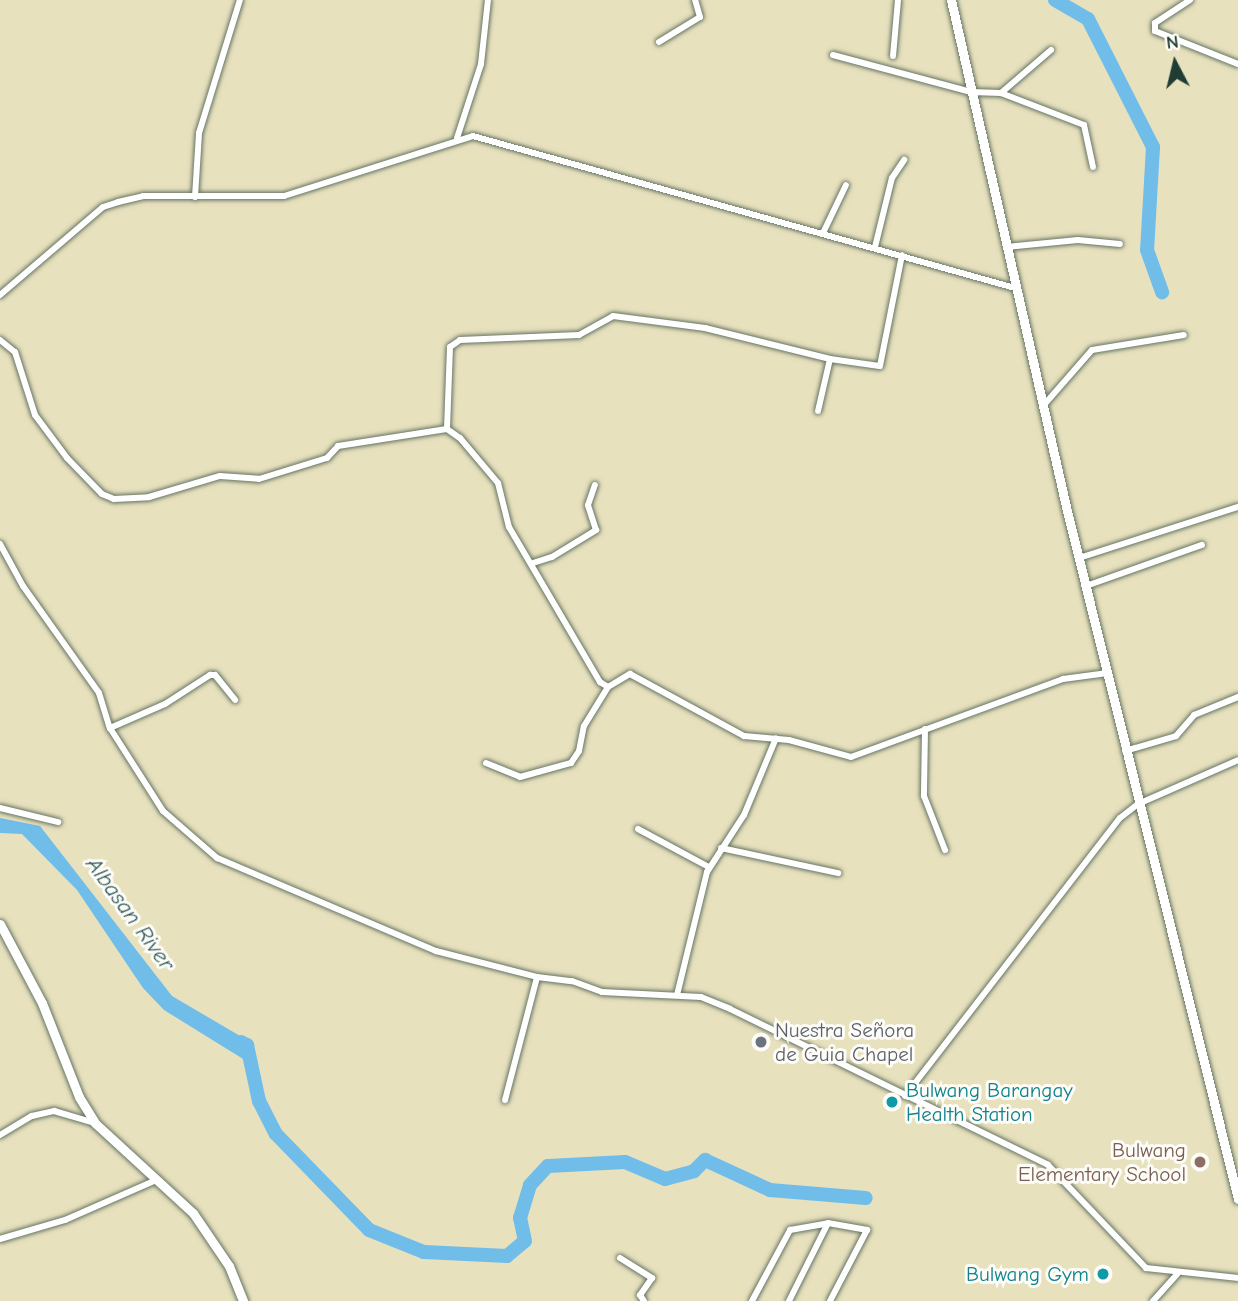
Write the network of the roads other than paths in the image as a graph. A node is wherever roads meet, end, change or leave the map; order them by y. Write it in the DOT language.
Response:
graph roads {
  1 [pos="240,0"];
  2 [pos="488,0"];
  3 [pos="695,0"];
  4 [pos="898,0"];
  5 [pos="951,0"];
  6 [pos="1190,0"];
  7 [pos="659,42"];
  8 [pos="1051,50"];
  9 [pos="833,54"];
  10 [pos="893,56"];
  11 [pos="1238,64"];
  12 [pos="971,92"];
  13 [pos="1001,93"];
  14 [pos="457,138"];
  15 [pos="904,160"];
  16 [pos="1093,167"];
  17 [pos="846,185"];
  18 [pos="195,197"];
  19 [pos="823,233"];
  20 [pos="1120,244"];
  21 [pos="875,247"];
  22 [pos="1006,247"];
  23 [pos="902,255"];
  24 [pos="1015,288"];
  25 [pos="0,295"];
  26 [pos="1184,335"];
  27 [pos="0,340"];
  28 [pos="830,359"];
  29 [pos="1043,406"];
  30 [pos="818,411"];
  31 [pos="447,429"];
  32 [pos="595,485"];
  33 [pos="1238,508"];
  34 [pos="0,544"];
  35 [pos="1202,545"];
  36 [pos="1079,558"];
  37 [pos="533,563"];
  38 [pos="1086,586"];
  39 [pos="1108,673"];
  40 [pos="608,687"];
  41 [pos="1238,697"];
  42 [pos="235,700"];
  43 [pos="110,728"];
  44 [pos="925,729"];
  45 [pos="776,738"];
  46 [pos="1125,751"];
  47 [pos="1238,760"];
  48 [pos="486,763"];
  49 [pos="1138,803"];
  50 [pos="0,808"];
  51 [pos="58,822"];
  52 [pos="638,829"];
  53 [pos="721,848"];
  54 [pos="945,849"];
  55 [pos="709,867"];
  56 [pos="838,873"];
  57 [pos="0,925"];
  58 [pos="537,977"];
  59 [pos="677,995"];
  60 [pos="905,1096"];
  61 [pos="505,1100"];
  62 [pos="95,1123"];
  63 [pos="0,1136"];
  64 [pos="156,1180"];
  65 [pos="1238,1199"];
  66 [pos="828,1223"];
  67 [pos="0,1239"];
  68 [pos="620,1258"];
  69 [pos="1177,1275"];
  70 [pos="1238,1278"];
  71 [pos="243,1301"];
  72 [pos="644,1301"];
  73 [pos="752,1301"];
  74 [pos="789,1301"];
  75 [pos="830,1301"];
  76 [pos="1153,1301"];
  1 -- 18 [label="street"];
  2 -- 14 [label="street"];
  3 -- 7 [label="street"];
  4 -- 10 [label="street"];
  5 -- 12 [label="street"];
  6 -- 11 [label="street"];
  8 -- 13 [label="street"];
  9 -- 12 [label="street"];
  12 -- 13 [label="street"];
  12 -- 22 [label="street"];
  13 -- 16 [label="street"];
  14 -- 18 [label="street"];
  14 -- 19 [label="street"];
  15 -- 21 [label="street"];
  17 -- 19 [label="street"];
  18 -- 25 [label="street"];
  19 -- 21 [label="street"];
  20 -- 22 [label="street"];
  21 -- 23 [label="street"];
  22 -- 24 [label="street"];
  23 -- 24 [label="street"];
  23 -- 28 [label="street"];
  24 -- 29 [label="street"];
  26 -- 29 [label="street"];
  27 -- 31 [label="street"];
  28 -- 30 [label="street"];
  28 -- 31 [label="street"];
  29 -- 36 [label="street"];
  31 -- 37 [label="street"];
  32 -- 37 [label="street"];
  33 -- 36 [label="street"];
  34 -- 43 [label="street"];
  35 -- 38 [label="street"];
  36 -- 38 [label="street"];
  37 -- 40 [label="street"];
  38 -- 39 [label="street"];
  39 -- 44 [label="street"];
  39 -- 46 [label="street"];
  40 -- 45 [label="street"];
  40 -- 48 [label="street"];
  41 -- 46 [label="street"];
  42 -- 43 [label="street"];
  43 -- 58 [label="street"];
  44 -- 45 [label="street"];
  44 -- 54 [label="street"];
  45 -- 53 [label="street"];
  46 -- 49 [label="street"];
  47 -- 49 [label="street"];
  49 -- 60 [label="street"];
  49 -- 65 [label="street"];
  50 -- 51 [label="street"];
  52 -- 55 [label="street"];
  53 -- 55 [label="street"];
  53 -- 56 [label="street"];
  55 -- 59 [label="street"];
  57 -- 62 [label="street"];
  58 -- 59 [label="street"];
  58 -- 61 [label="street"];
  59 -- 60 [label="street"];
  60 -- 69 [label="street"];
  62 -- 63 [label="street"];
  62 -- 64 [label="street"];
  64 -- 67 [label="street"];
  64 -- 71 [label="street"];
  66 -- 73 [label="street"];
  66 -- 74 [label="street"];
  66 -- 75 [label="street"];
  68 -- 72 [label="street"];
  69 -- 70 [label="street"];
  69 -- 76 [label="street"];
}
